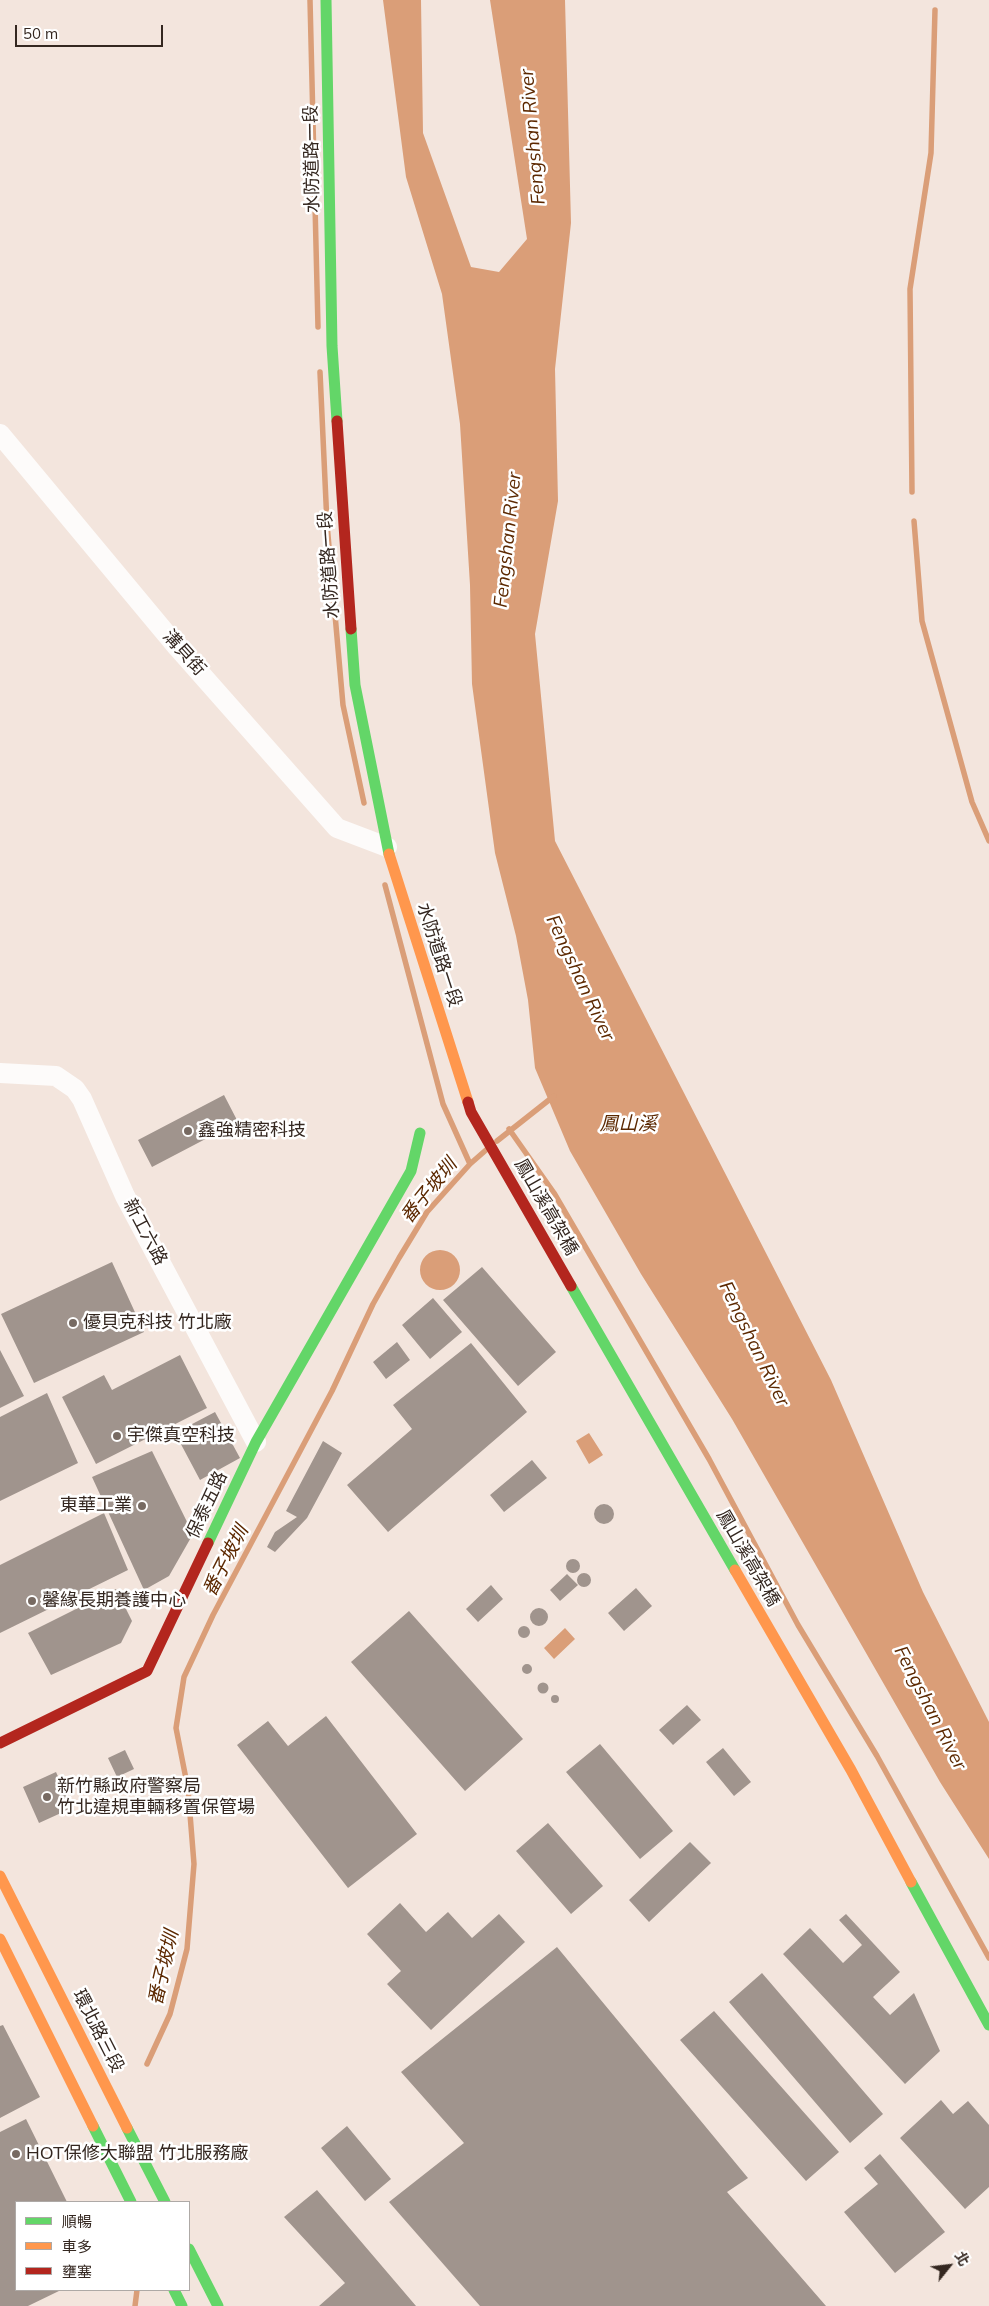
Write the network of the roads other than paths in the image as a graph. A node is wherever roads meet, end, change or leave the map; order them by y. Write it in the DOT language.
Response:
graph roads {
  1 [pos="326,0"];
  2 [pos="0,434"];
  3 [pos="387,847"];
  4 [pos="0,1073"];
  5 [pos="471,1112"];
  6 [pos="420,1133"];
  7 [pos="256,1442"];
  8 [pos="0,1743"];
  9 [pos="0,1876"];
  10 [pos="0,1939"];
  11 [pos="989,2025"];
  12 [pos="131,2201"];
  13 [pos="164,2201"];
  14 [pos="190,2251"];
  15 [pos="174,2291"];
  16 [pos="182,2306"];
  17 [pos="218,2306"];
  1 -- 3 [label="street, 水防道路一段"];
  2 -- 3 [label="street, 溝貝街"];
  3 -- 5 [label="street, 水防道路一段"];
  4 -- 7 [label="street, 新工六路"];
  5 -- 11 [label="street, 鳳山溪高架橋"];
  6 -- 7 [label="street, 保泰五路"];
  7 -- 8 [label="street, 保泰五路"];
  9 -- 13 [label="street, 環北路三段"];
  10 -- 12 [label="street"];
  14 -- 17 [label="street"];
  15 -- 16 [label="street"];
}
